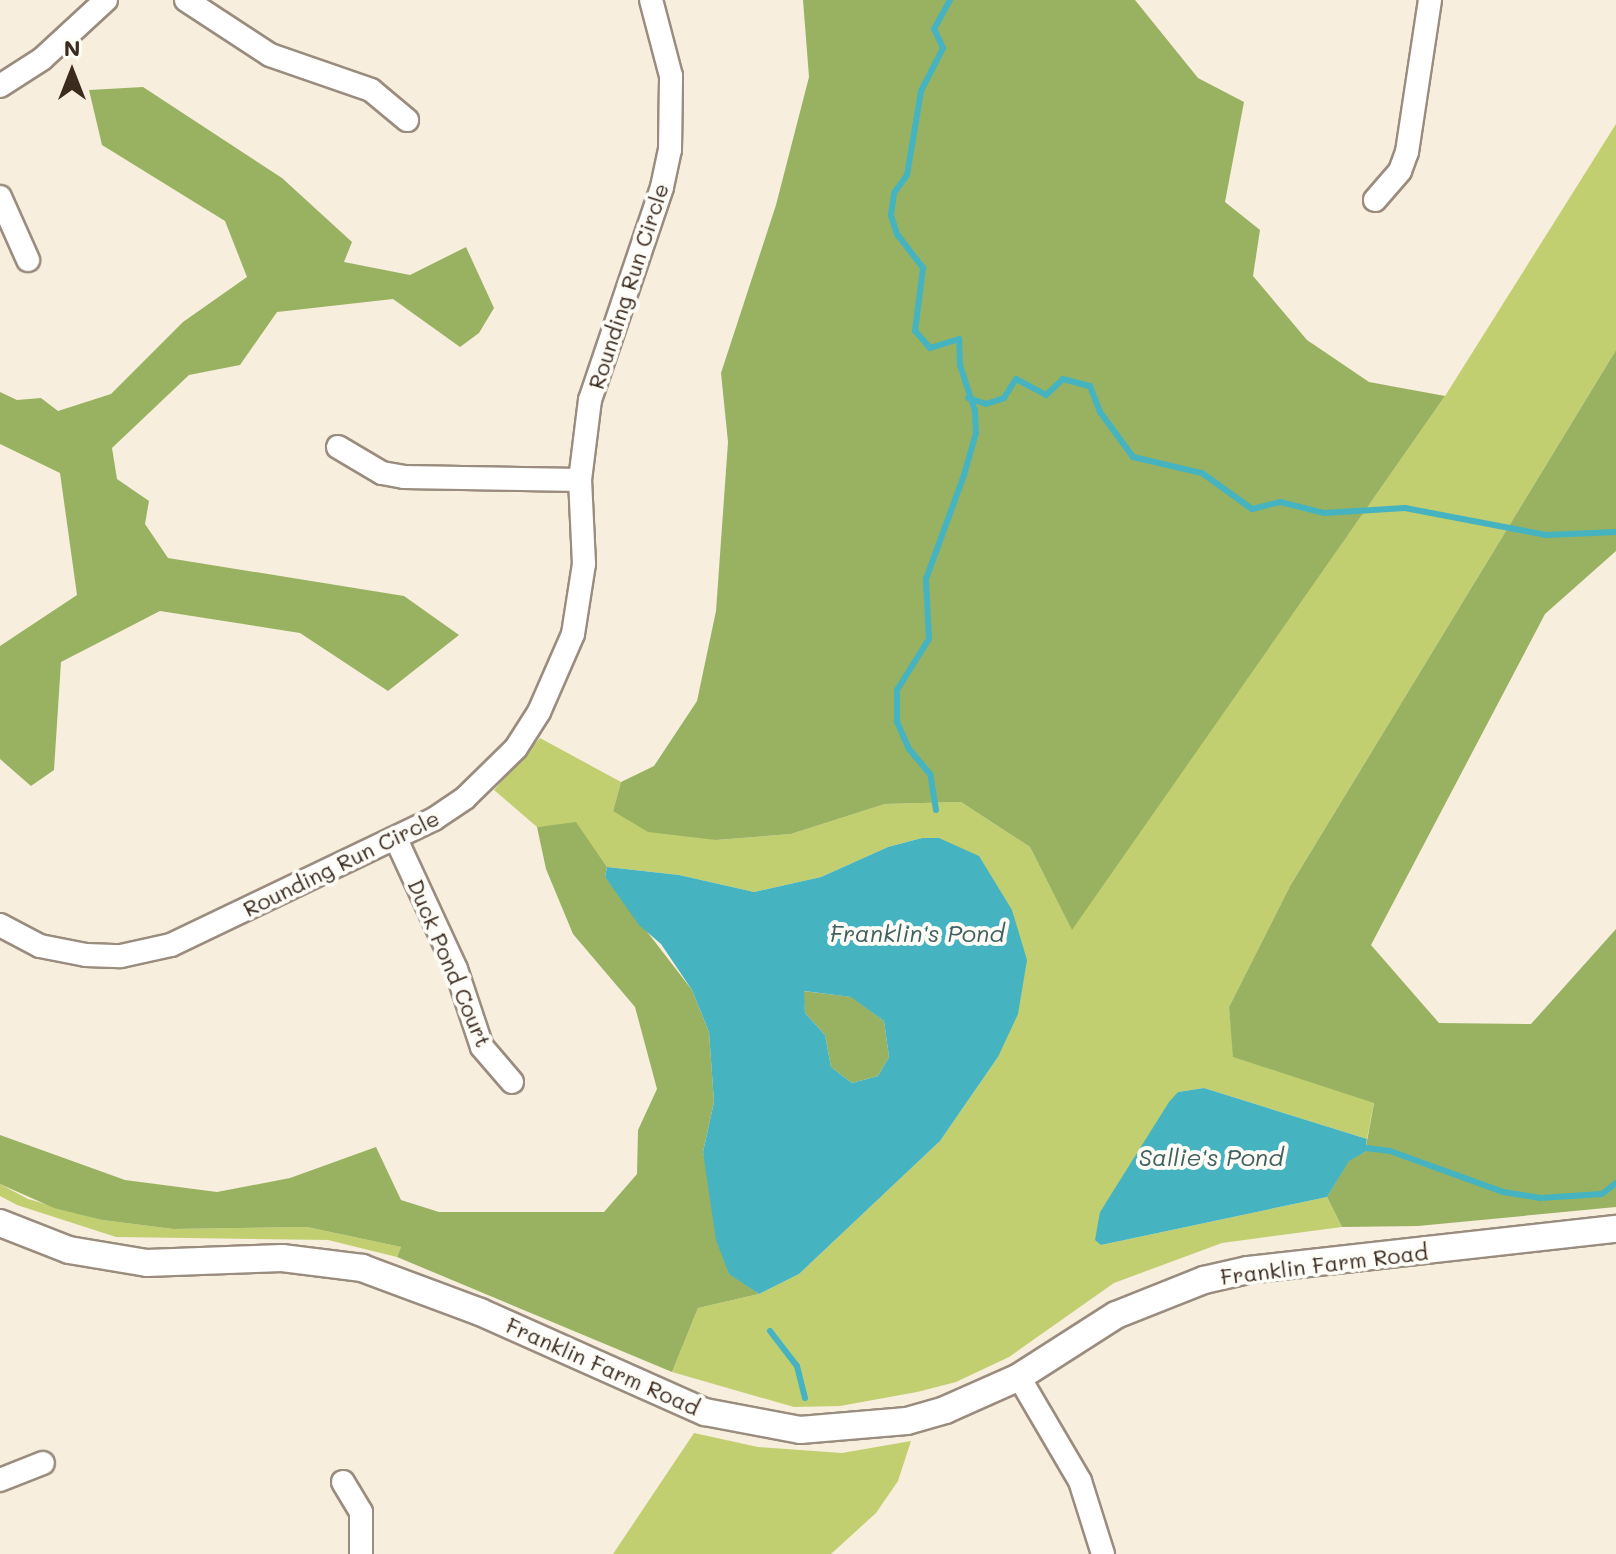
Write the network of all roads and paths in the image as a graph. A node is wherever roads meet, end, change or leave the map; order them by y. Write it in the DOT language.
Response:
graph roads {
  1 [pos="106,0"];
  2 [pos="186,0"];
  3 [pos="651,0"];
  4 [pos="1430,0"];
  5 [pos="0,86"];
  6 [pos="407,120"];
  7 [pos="0,197"];
  8 [pos="1375,200"];
  9 [pos="28,260"];
  10 [pos="338,447"];
  11 [pos="580,480"];
  12 [pos="396,839"];
  13 [pos="0,925"];
  14 [pos="512,1082"];
  15 [pos="0,1223"];
  16 [pos="1616,1229"];
  17 [pos="1019,1377"];
  18 [pos="43,1463"];
  19 [pos="0,1480"];
  20 [pos="343,1482"];
  21 [pos="361,1554"];
  22 [pos="1103,1554"];
  1 -- 5 [label="street"];
  2 -- 6 [label="street"];
  3 -- 11 [label="street, Rounding Run Circle"];
  4 -- 8 [label="street"];
  7 -- 9 [label="street"];
  10 -- 11 [label="street"];
  11 -- 12 [label="street, Rounding Run Circle"];
  12 -- 13 [label="street, Rounding Run Circle"];
  12 -- 14 [label="street, Duck Pond Court"];
  15 -- 17 [label="street, Franklin Farm Road"];
  16 -- 17 [label="street, Franklin Farm Road"];
  17 -- 22 [label="street"];
  18 -- 19 [label="street"];
  20 -- 21 [label="street"];
}
